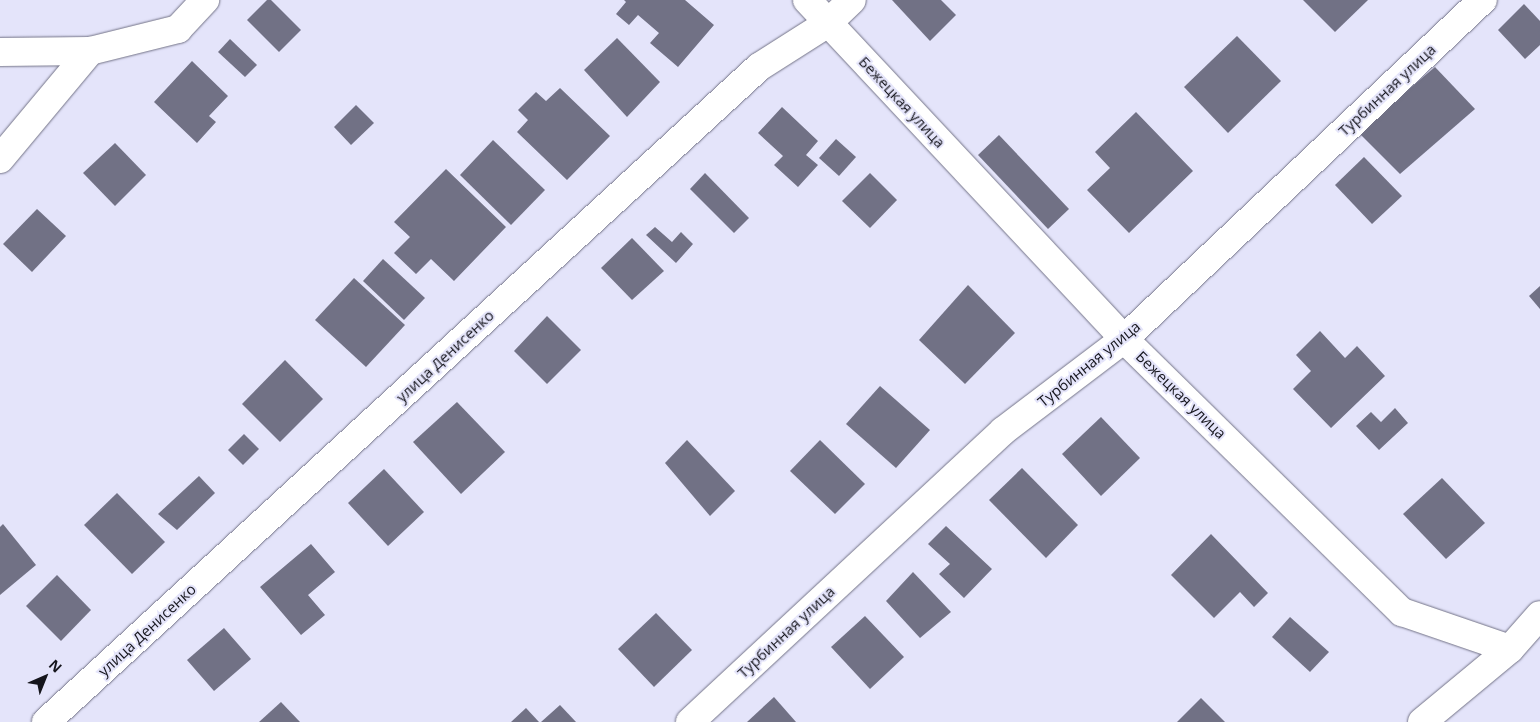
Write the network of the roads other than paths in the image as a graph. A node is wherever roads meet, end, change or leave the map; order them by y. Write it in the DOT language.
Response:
graph roads {
  1 [pos="205,0"];
  2 [pos="807,0"];
  3 [pos="852,0"];
  4 [pos="1483,0"];
  5 [pos="828,23"];
  6 [pos="90,51"];
  7 [pos="0,52"];
  8 [pos="0,159"];
  9 [pos="1124,339"];
  10 [pos="1540,615"];
  11 [pos="1510,650"];
  12 [pos="46,722"];
  13 [pos="690,722"];
  14 [pos="1422,722"];
  1 -- 6 [label="street"];
  2 -- 5 [label="street, Бежецкая улица"];
  3 -- 5 [label="street, улица Денисенко"];
  4 -- 9 [label="street, Турбинная улица"];
  5 -- 9 [label="street, Бежецкая улица"];
  5 -- 12 [label="street, улица Денисенко"];
  6 -- 7 [label="street"];
  6 -- 8 [label="street"];
  9 -- 11 [label="street, Бежецкая улица"];
  9 -- 13 [label="street, Турбинная улица"];
  10 -- 11 [label="street"];
  11 -- 14 [label="street"];
}
